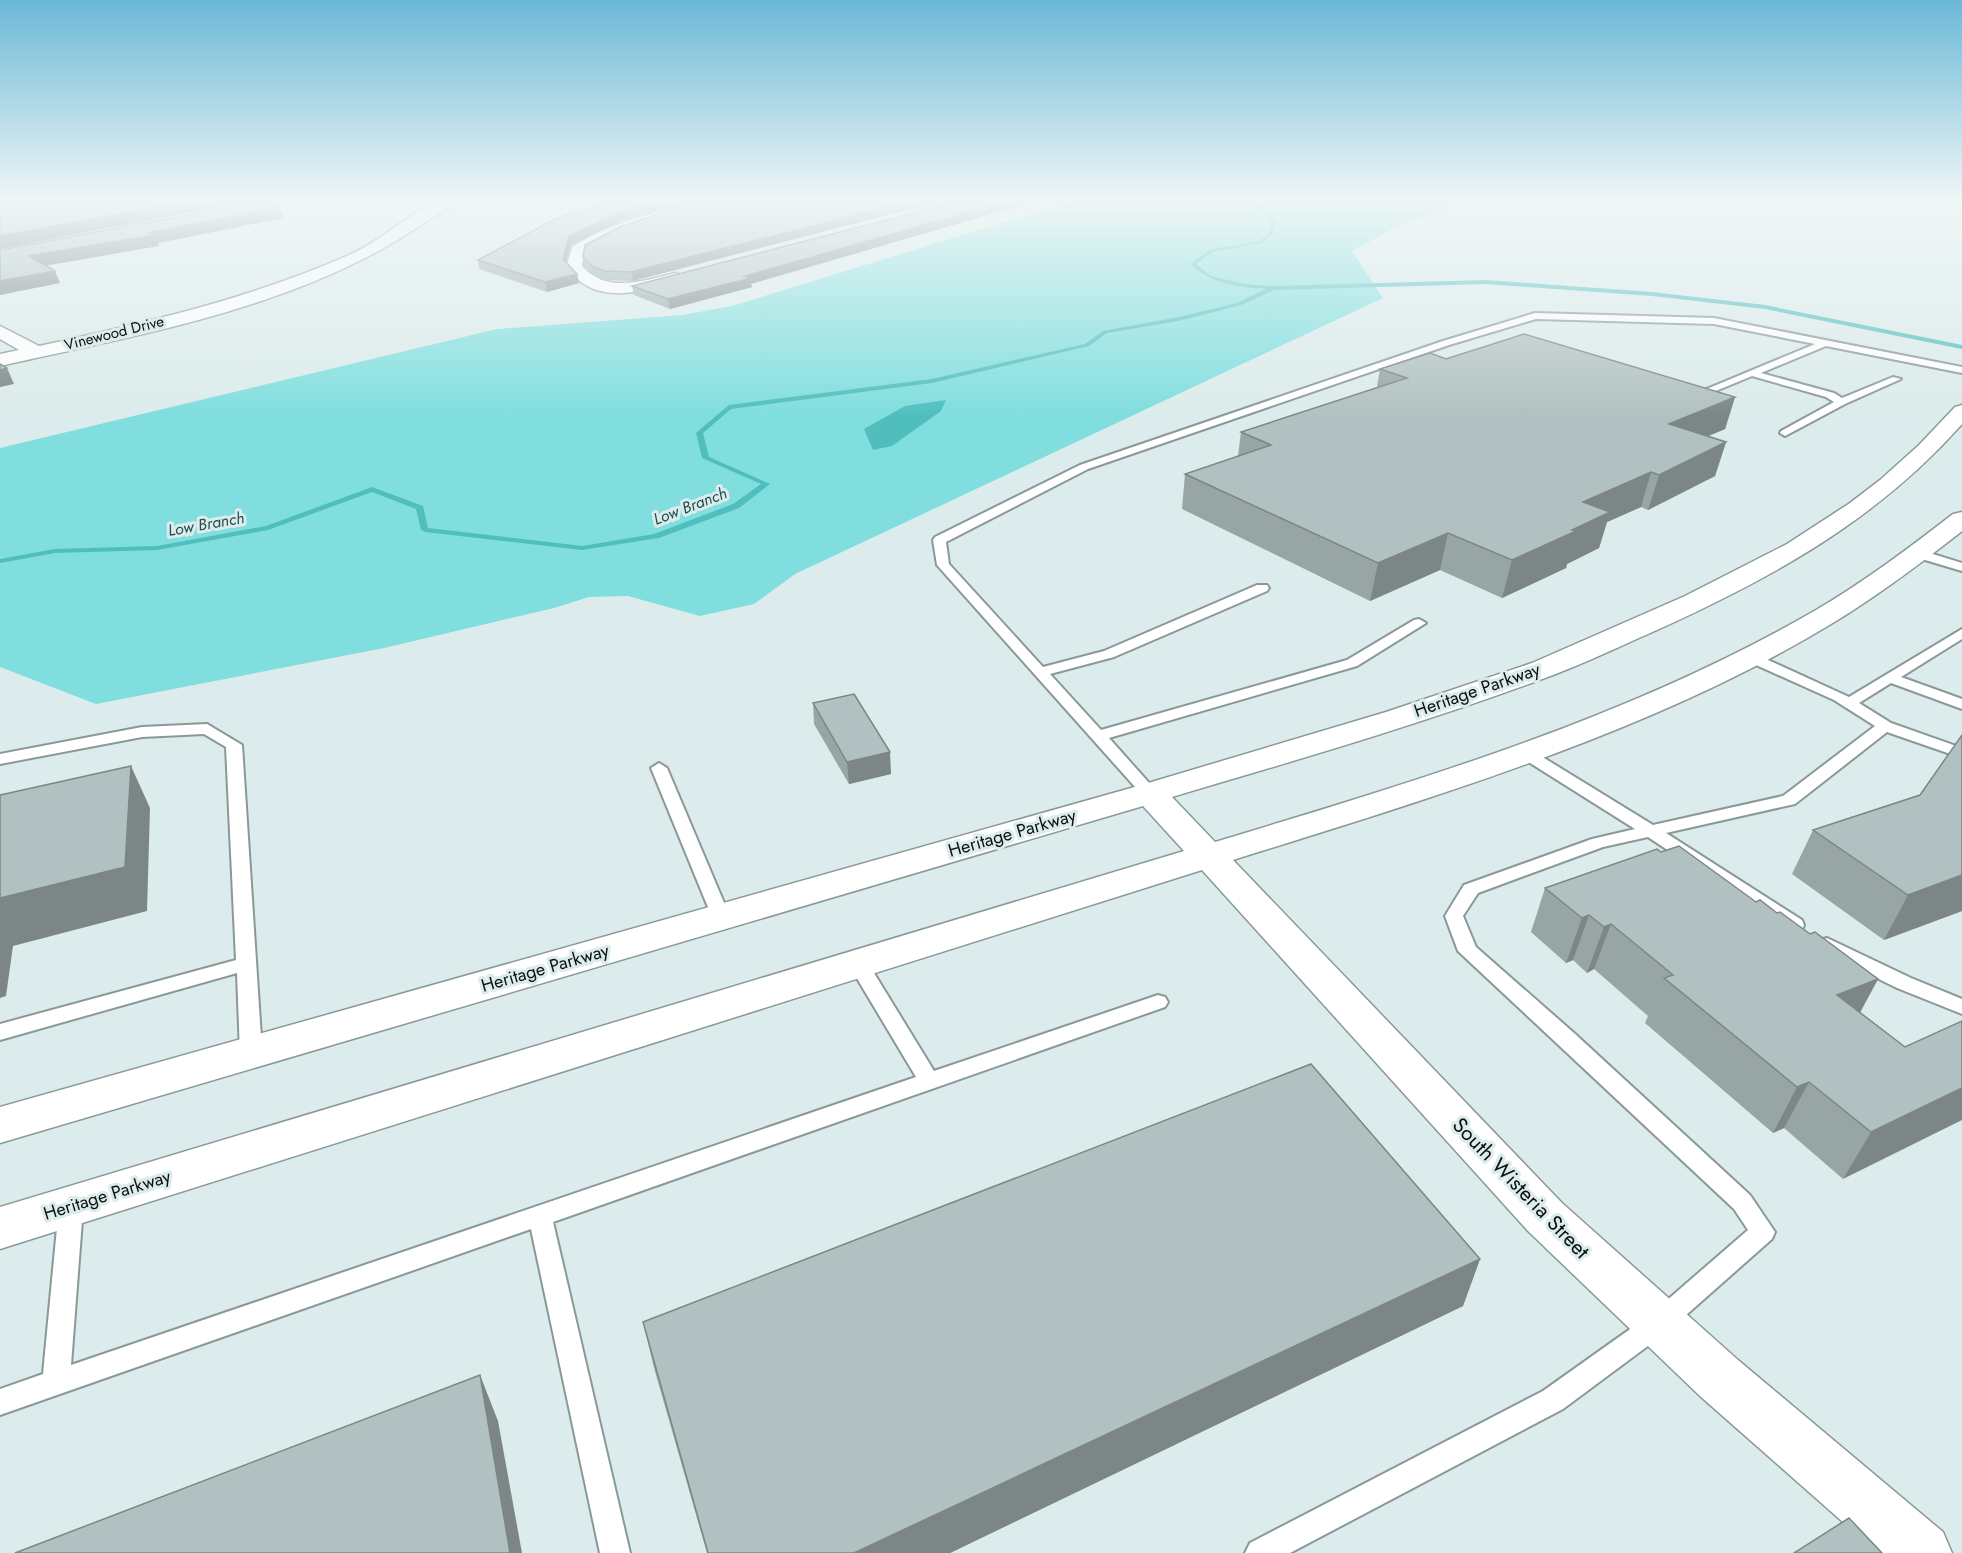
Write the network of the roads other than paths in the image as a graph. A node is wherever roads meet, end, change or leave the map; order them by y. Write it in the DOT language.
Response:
graph roads {
  1 [pos="323,271"];
  2 [pos="577,271"];
  3 [pos="690,274"];
  4 [pos="0,332"];
  5 [pos="1823,344"];
  6 [pos="36,352"];
  7 [pos="0,360"];
  8 [pos="1962,370"];
  9 [pos="1751,373"];
  10 [pos="1896,379"];
  11 [pos="1681,402"];
  12 [pos="1841,402"];
  13 [pos="1962,411"];
  14 [pos="1785,433"];
  15 [pos="1962,519"];
  16 [pos="1920,554"];
  17 [pos="1962,567"];
  18 [pos="1262,588"];
  19 [pos="1419,623"];
  20 [pos="1962,633"];
  21 [pos="1750,657"];
  22 [pos="1040,672"];
  23 [pos="1890,678"];
  24 [pos="1849,703"];
  25 [pos="1962,704"];
  26 [pos="1885,726"];
  27 [pos="1098,736"];
  28 [pos="1525,753"];
  29 [pos="1962,753"];
  30 [pos="0,759"];
  31 [pos="659,768"];
  32 [pos="1150,793"];
  33 [pos="1653,833"];
  34 [pos="1207,856"];
  35 [pos="721,917"];
  36 [pos="246,964"];
  37 [pos="859,965"];
  38 [pos="1158,1002"];
  39 [pos="1962,1007"];
  40 [pos="0,1032"];
  41 [pos="251,1053"];
  42 [pos="929,1081"];
  43 [pos="0,1125"];
  44 [pos="71,1206"];
  45 [pos="540,1216"];
  46 [pos="0,1228"];
  47 [pos="1659,1323"];
  48 [pos="56,1383"];
  49 [pos="0,1402"];
  50 [pos="615,1553"];
  51 [pos="1260,1553"];
  52 [pos="1922,1553"];
  1 -- 6 [label="main road, Vinewood Drive"];
  2 -- 3 [label="main road"];
  4 -- 6 [label="main road"];
  5 -- 8 [label="lane"];
  5 -- 9 [label="lane"];
  5 -- 22 [label="lane"];
  6 -- 7 [label="main road, Vinewood Drive"];
  9 -- 11 [label="lane"];
  9 -- 12 [label="lane"];
  10 -- 12 [label="lane"];
  12 -- 14 [label="lane"];
  13 -- 32 [label="main road, Heritage Parkway"];
  15 -- 16 [label="main road, Heritage Parkway"];
  16 -- 17 [label="lane"];
  16 -- 21 [label="main road, Heritage Parkway"];
  18 -- 22 [label="lane"];
  19 -- 27 [label="lane"];
  20 -- 23 [label="lane"];
  21 -- 24 [label="lane"];
  21 -- 28 [label="main road, Heritage Parkway"];
  22 -- 27 [label="lane"];
  23 -- 24 [label="lane"];
  23 -- 25 [label="lane"];
  24 -- 26 [label="lane"];
  26 -- 29 [label="lane"];
  26 -- 33 [label="lane"];
  27 -- 32 [label="lane"];
  28 -- 33 [label="lane"];
  28 -- 34 [label="main road, Heritage Parkway"];
  30 -- 36 [label="lane"];
  31 -- 35 [label="lane"];
  32 -- 34 [label="main road, South Wisteria Street"];
  32 -- 35 [label="main road, Heritage Parkway"];
  33 -- 39 [label="lane"];
  33 -- 47 [label="lane"];
  34 -- 37 [label="main road, Heritage Parkway"];
  34 -- 47 [label="main road, South Wisteria Street"];
  35 -- 41 [label="main road, Heritage Parkway"];
  36 -- 40 [label="lane"];
  36 -- 41 [label="lane"];
  37 -- 42 [label="lane"];
  37 -- 44 [label="main road, Heritage Parkway"];
  38 -- 42 [label="lane"];
  41 -- 43 [label="main road, Heritage Parkway"];
  42 -- 45 [label="lane"];
  44 -- 46 [label="main road, Heritage Parkway"];
  44 -- 48 [label="lane"];
  45 -- 48 [label="lane"];
  45 -- 50 [label="lane"];
  47 -- 51 [label="lane"];
  47 -- 52 [label="main road, South Wisteria Street"];
  48 -- 49 [label="lane"];
}
